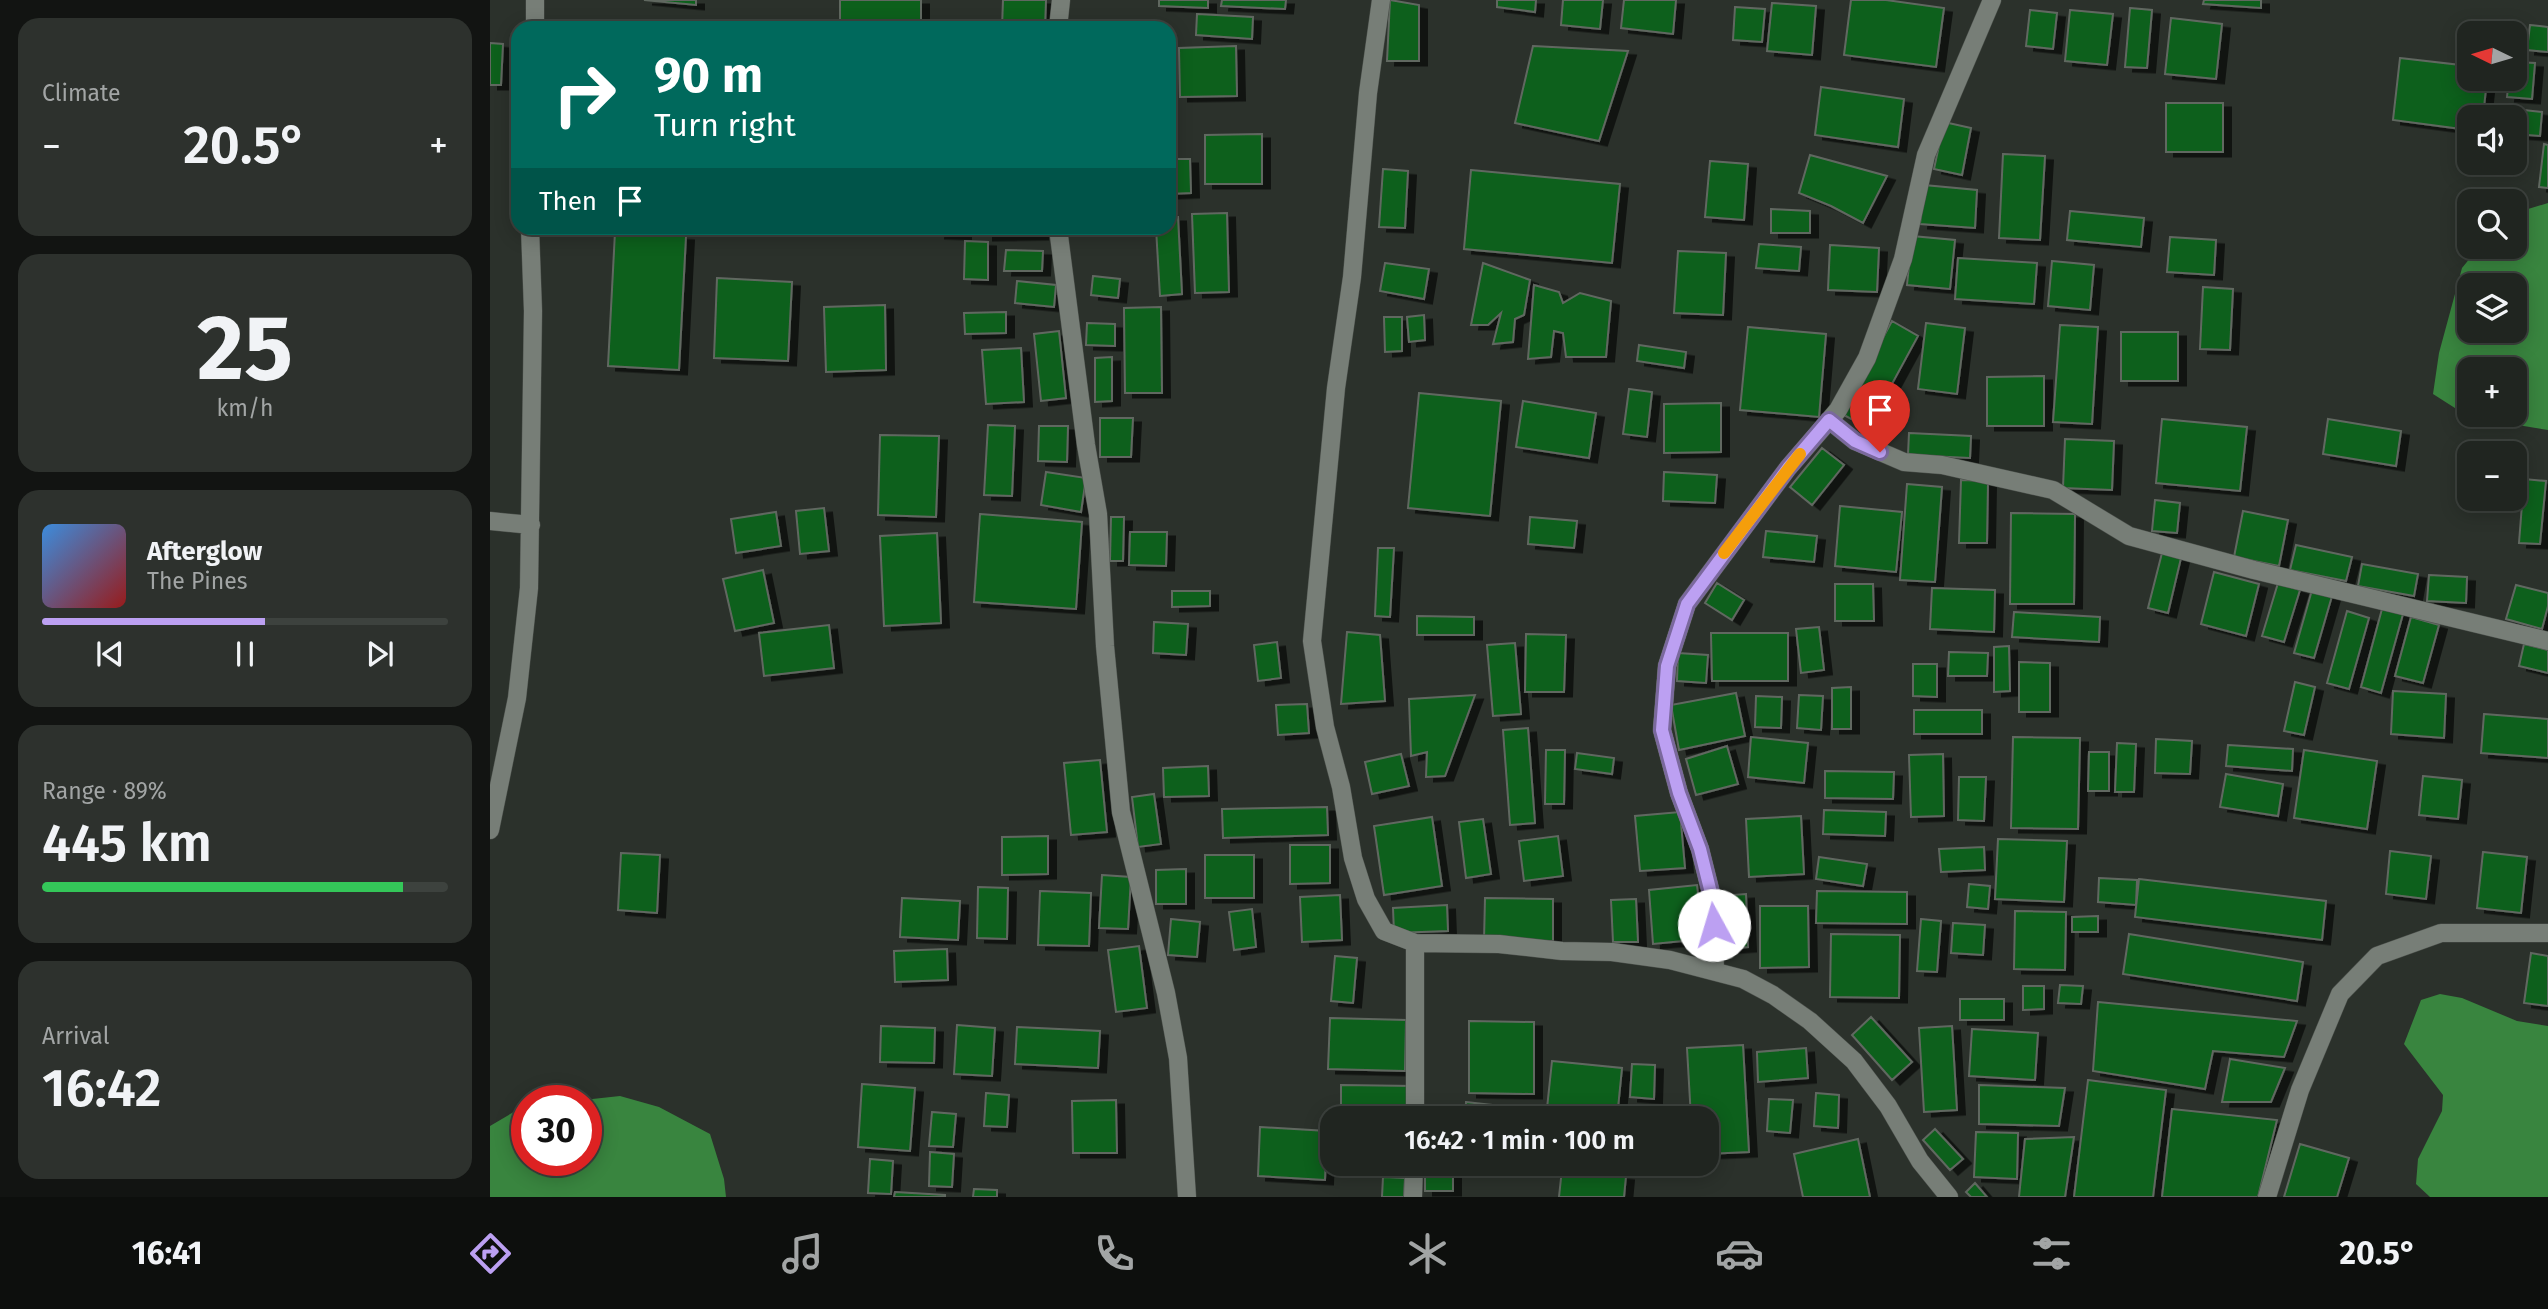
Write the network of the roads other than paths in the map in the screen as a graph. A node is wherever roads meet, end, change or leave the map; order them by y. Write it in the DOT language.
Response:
graph roads {
  1 [pos="535,0"];
  2 [pos="1061,0"];
  3 [pos="1381,0"];
  4 [pos="1992,0"];
  5 [pos="535,21"];
  6 [pos="1059,21"];
  7 [pos="530,235"];
  8 [pos="1059,235"];
  9 [pos="1829,420"];
  10 [pos="490,521"];
  11 [pos="531,525"];
  12 [pos="2548,641"];
  13 [pos="490,830"];
  14 [pos="2548,933"];
  15 [pos="1415,943"];
  16 [pos="1715,971"];
  17 [pos="1415,1106"];
  18 [pos="1414,1176"];
  19 [pos="1188,1197"];
  20 [pos="1413,1197"];
  21 [pos="1949,1197"];
  22 [pos="2267,1197"];
  1 -- 5 [label="street"];
  2 -- 6 [label="street"];
  3 -- 15 [label="street"];
  4 -- 9 [label="street"];
  7 -- 11 [label="street"];
  8 -- 19 [label="street"];
  9 -- 12 [label="street"];
  9 -- 16 [label="street"];
  10 -- 11 [label="street"];
  11 -- 13 [label="street"];
  14 -- 22 [label="street"];
  15 -- 16 [label="street"];
  15 -- 17 [label="street"];
  16 -- 21 [label="street"];
  18 -- 20 [label="street"];
}
